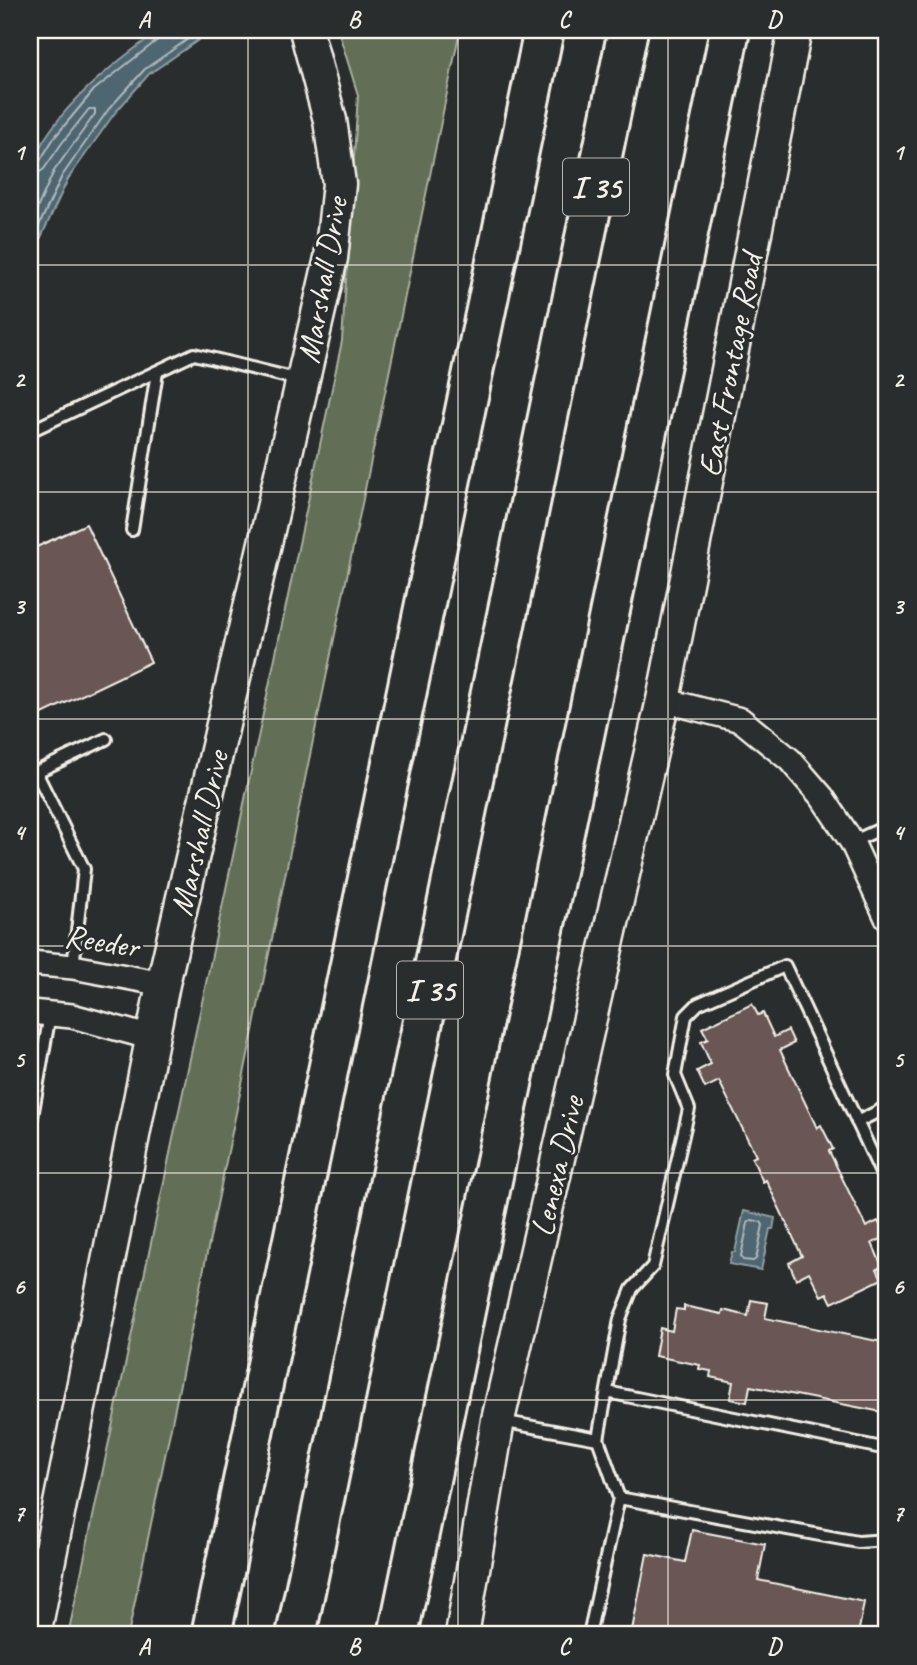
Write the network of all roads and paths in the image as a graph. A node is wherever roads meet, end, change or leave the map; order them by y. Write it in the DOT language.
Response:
graph roads {
  1 [pos="544,30"];
  2 [pos="628,30"];
  3 [pos="730,30"];
  4 [pos="795,30"];
  5 [pos="307,32"];
  6 [pos="156,372"];
  7 [pos="303,380"];
  8 [pos="30,431"];
  9 [pos="132,530"];
  10 [pos="663,700"];
  11 [pos="106,739"];
  12 [pos="33,773"];
  13 [pos="887,826"];
  14 [pos="852,842"];
  15 [pos="887,918"];
  16 [pos="30,963"];
  17 [pos="73,967"];
  18 [pos="163,984"];
  19 [pos="40,1013"];
  20 [pos="152,1038"];
  21 [pos="32,1102"];
  22 [pos="887,1107"];
  23 [pos="857,1122"];
  24 [pos="30,1128"];
  25 [pos="887,1186"];
  26 [pos="607,1392"];
  27 [pos="498,1420"];
  28 [pos="598,1438"];
  29 [pos="887,1450"];
  30 [pos="619,1498"];
  31 [pos="887,1540"];
  32 [pos="34,1635"];
  33 [pos="211,1635"];
  34 [pos="296,1635"];
  35 [pos="398,1635"];
  36 [pos="461,1635"];
  37 [pos="589,1635"];
  1 -- 33 [label="highway, I 35"];
  2 -- 34 [label="highway, I 35"];
  3 -- 35 [label="highway"];
  4 -- 10 [label="street, East Frontage Road"];
  5 -- 7 [label="street, Marshall Drive"];
  6 -- 7 [label="lane"];
  6 -- 8 [label="lane"];
  6 -- 9 [label="lane"];
  7 -- 18 [label="street, Marshall Drive"];
  10 -- 14 [label="street"];
  10 -- 27 [label="street, Lenexa Drive"];
  11 -- 12 [label="lane"];
  12 -- 17 [label="lane"];
  13 -- 14 [label="lane"];
  14 -- 15 [label="street"];
  16 -- 17 [label="street, Reeder"];
  17 -- 18 [label="street, Reeder"];
  18 -- 20 [label="street, Marshall Drive"];
  19 -- 20 [label="street"];
  19 -- 21 [label="lane"];
  20 -- 32 [label="street, Marshall Drive"];
  21 -- 24 [label="lane"];
  22 -- 23 [label="lane"];
  23 -- 25 [label="lane"];
  23 -- 26 [label="lane"];
  26 -- 28 [label="lane"];
  26 -- 29 [label="lane"];
  27 -- 28 [label="lane"];
  27 -- 36 [label="street, Lenexa Drive"];
  28 -- 30 [label="lane"];
  30 -- 31 [label="lane"];
  30 -- 37 [label="lane"];
}
